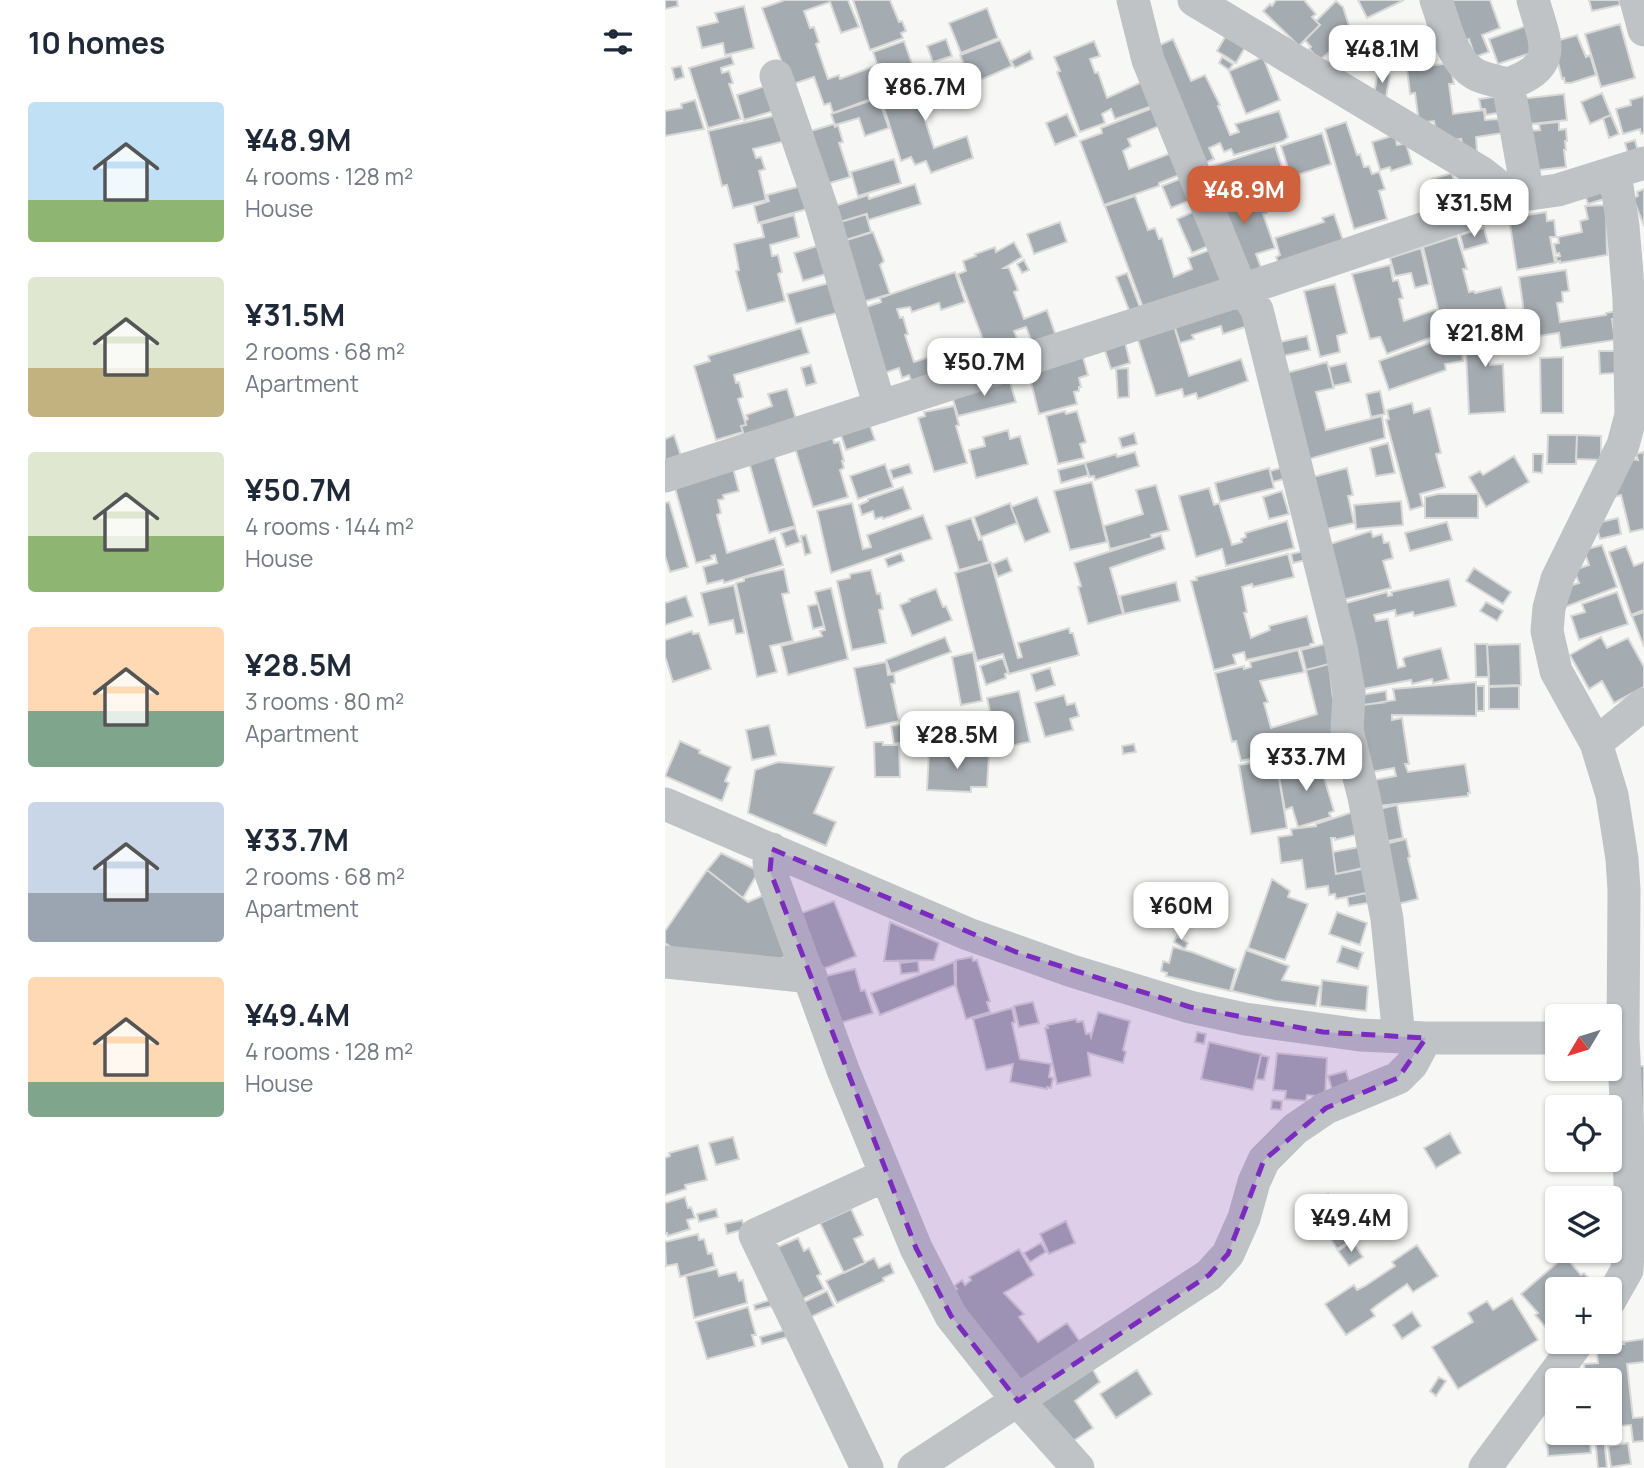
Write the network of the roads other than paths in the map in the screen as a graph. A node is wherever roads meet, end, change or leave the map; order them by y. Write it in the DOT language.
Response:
graph roads {
  1 [pos="1133,0"];
  2 [pos="1194,0"];
  3 [pos="1436,0"];
  4 [pos="1533,0"];
  5 [pos="1636,0"];
  6 [pos="1644,30"];
  7 [pos="776,76"];
  8 [pos="1508,84"];
  9 [pos="1629,168"];
  10 [pos="1523,195"];
  11 [pos="1245,289"];
  12 [pos="880,407"];
  13 [pos="665,476"];
  14 [pos="1644,704"];
  15 [pos="1596,743"];
  16 [pos="668,811"];
  17 [pos="772,849"];
  18 [pos="665,962"];
  19 [pos="811,977"];
  20 [pos="1412,1037"];
  21 [pos="1545,1038"];
  22 [pos="1626,1038"];
  23 [pos="1636,1150"];
  24 [pos="885,1175"];
  25 [pos="1622,1279"];
  26 [pos="1569,1354"];
  27 [pos="1018,1401"];
  28 [pos="867,1468"];
  29 [pos="914,1468"];
  30 [pos="1078,1468"];
  31 [pos="1485,1468"];
  1 -- 11 [label="street"];
  2 -- 10 [label="street"];
  3 -- 8 [label="street"];
  4 -- 8 [label="street"];
  5 -- 6 [label="street"];
  7 -- 12 [label="street"];
  8 -- 10 [label="street"];
  9 -- 10 [label="street"];
  9 -- 15 [label="street"];
  10 -- 11 [label="street"];
  11 -- 12 [label="street"];
  11 -- 20 [label="street"];
  12 -- 13 [label="street"];
  14 -- 15 [label="street"];
  15 -- 22 [label="street"];
  16 -- 17 [label="street"];
  17 -- 19 [label="street"];
  17 -- 20 [label="street"];
  18 -- 19 [label="street"];
  19 -- 24 [label="street"];
  20 -- 21 [label="street"];
  20 -- 27 [label="street"];
  22 -- 23 [label="street"];
  23 -- 25 [label="street"];
  24 -- 27 [label="street"];
  24 -- 28 [label="street"];
  26 -- 31 [label="street"];
  27 -- 29 [label="street"];
  27 -- 30 [label="street"];
}
